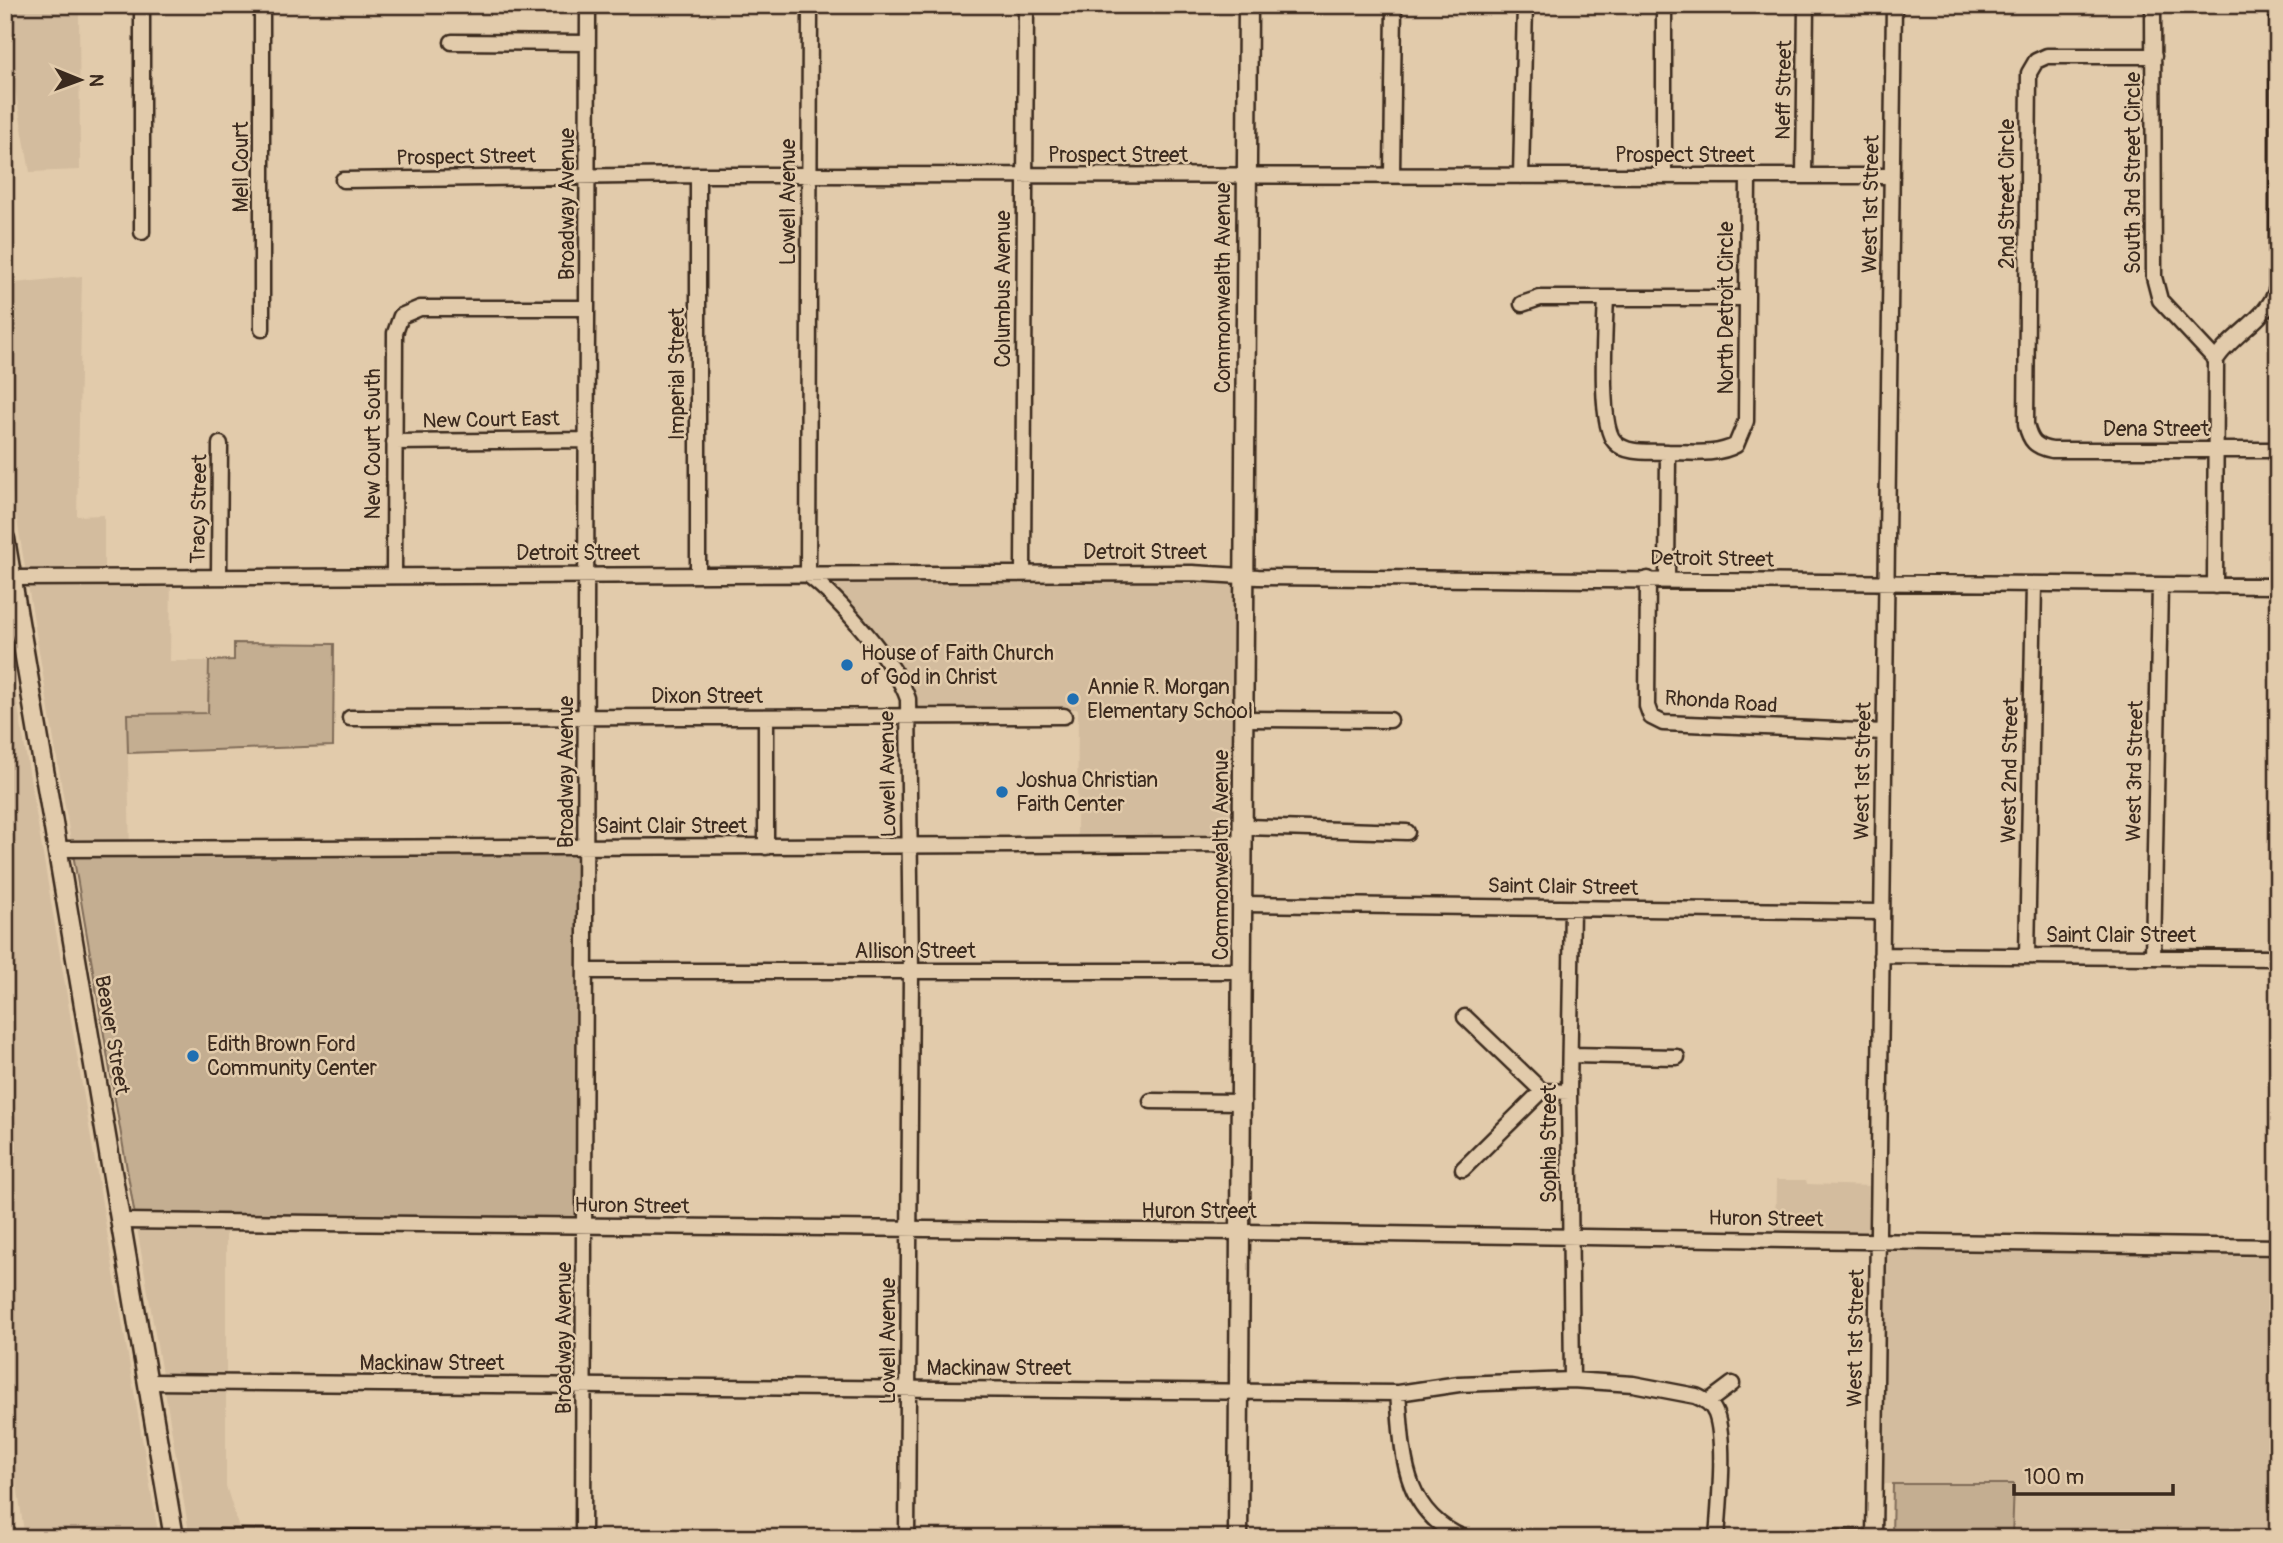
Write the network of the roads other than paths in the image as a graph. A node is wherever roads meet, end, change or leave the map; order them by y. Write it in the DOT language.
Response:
graph roads {
  1 [pos="142,5"];
  2 [pos="262,5"];
  3 [pos="588,5"];
  4 [pos="810,5"];
  5 [pos="1026,5"];
  6 [pos="1248,5"];
  7 [pos="1394,5"];
  8 [pos="1525,5"];
  9 [pos="1664,5"];
  10 [pos="1806,5"];
  11 [pos="1894,5"];
  12 [pos="2153,5"];
  13 [pos="2278,5"];
  14 [pos="452,42"];
  15 [pos="588,43"];
  16 [pos="2154,56"];
  17 [pos="2278,57"];
  18 [pos="698,175"];
  19 [pos="1247,175"];
  20 [pos="1392,175"];
  21 [pos="588,176"];
  22 [pos="809,176"];
  23 [pos="1025,176"];
  24 [pos="1521,176"];
  25 [pos="1664,176"];
  26 [pos="1748,176"];
  27 [pos="1804,176"];
  28 [pos="1892,176"];
  29 [pos="343,180"];
  30 [pos="142,232"];
  31 [pos="1606,298"];
  32 [pos="1746,298"];
  33 [pos="1522,303"];
  34 [pos="587,308"];
  35 [pos="262,329"];
  36 [pos="2216,360"];
  37 [pos="587,440"];
  38 [pos="394,442"];
  39 [pos="220,444"];
  40 [pos="2035,445"];
  41 [pos="2215,450"];
  42 [pos="2278,450"];
  43 [pos="1668,452"];
  44 [pos="5,539"];
  45 [pos="1023,573"];
  46 [pos="588,574"];
  47 [pos="698,574"];
  48 [pos="394,575"];
  49 [pos="808,575"];
  50 [pos="1245,575"];
  51 [pos="219,576"];
  52 [pos="12,578"];
  53 [pos="1648,579"];
  54 [pos="1667,580"];
  55 [pos="1888,582"];
  56 [pos="2034,584"];
  57 [pos="2160,585"];
  58 [pos="2215,586"];
  59 [pos="2278,586"];
  60 [pos="909,715"];
  61 [pos="1064,716"];
  62 [pos="586,717"];
  63 [pos="350,718"];
  64 [pos="766,718"];
  65 [pos="1244,719"];
  66 [pos="1391,720"];
  67 [pos="1884,732"];
  68 [pos="1407,832"];
  69 [pos="1244,836"];
  70 [pos="910,845"];
  71 [pos="586,847"];
  72 [pos="766,847"];
  73 [pos="58,849"];
  74 [pos="1244,904"];
  75 [pos="1572,908"];
  76 [pos="1881,912"];
  77 [pos="2278,951"];
  78 [pos="1881,955"];
  79 [pos="2027,956"];
  80 [pos="2153,957"];
  81 [pos="2278,958"];
  82 [pos="587,971"];
  83 [pos="1243,971"];
  84 [pos="911,972"];
  85 [pos="1465,1017"];
  86 [pos="1570,1055"];
  87 [pos="1677,1057"];
  88 [pos="1542,1091"];
  89 [pos="1569,1091"];
  90 [pos="1151,1101"];
  91 [pos="1243,1102"];
  92 [pos="1463,1169"];
  93 [pos="120,1221"];
  94 [pos="585,1226"];
  95 [pos="909,1229"];
  96 [pos="1242,1231"];
  97 [pos="1571,1237"];
  98 [pos="1878,1242"];
  99 [pos="2278,1247"];
  100 [pos="1572,1380"];
  101 [pos="148,1382"];
  102 [pos="1732,1384"];
  103 [pos="585,1385"];
  104 [pos="909,1388"];
  105 [pos="1238,1391"];
  106 [pos="1398,1393"];
  107 [pos="1709,1402"];
  108 [pos="174,1538"];
  109 [pos="401,1538"];
  110 [pos="583,1538"];
  111 [pos="907,1538"];
  112 [pos="1238,1538"];
  113 [pos="1464,1538"];
  114 [pos="1717,1538"];
  115 [pos="1749,1538"];
  116 [pos="1874,1538"];
  1 -- 30 [label="street"];
  2 -- 35 [label="street, Mell Court"];
  3 -- 15 [label="street, Broadway Avenue"];
  4 -- 22 [label="street, Lowell Avenue"];
  5 -- 23 [label="street, Columbus Avenue"];
  6 -- 19 [label="main road, Commonwealth Avenue"];
  7 -- 20 [label="street"];
  8 -- 24 [label="street"];
  9 -- 25 [label="street"];
  10 -- 27 [label="street, Neff Street"];
  11 -- 28 [label="street, West 1st Street"];
  12 -- 16 [label="street, South 3rd Street Circle"];
  13 -- 17 [label="street"];
  14 -- 15 [label="street"];
  15 -- 21 [label="street, Broadway Avenue"];
  16 -- 36 [label="street, South 3rd Street Circle"];
  16 -- 40 [label="street, 2nd Street Circle"];
  17 -- 36 [label="street"];
  18 -- 21 [label="street, Prospect Street"];
  18 -- 22 [label="street, Prospect Street"];
  18 -- 47 [label="street, Imperial Street"];
  19 -- 20 [label="street, Prospect Street"];
  19 -- 23 [label="street, Prospect Street"];
  19 -- 50 [label="main road, Commonwealth Avenue"];
  20 -- 24 [label="street, Prospect Street"];
  21 -- 29 [label="street, Prospect Street"];
  21 -- 34 [label="street, Broadway Avenue"];
  22 -- 23 [label="street, Prospect Street"];
  22 -- 49 [label="street, Lowell Avenue"];
  23 -- 45 [label="street, Columbus Avenue"];
  24 -- 25 [label="street, Prospect Street"];
  25 -- 26 [label="street, Prospect Street"];
  26 -- 27 [label="street, Prospect Street"];
  26 -- 32 [label="street, North Detroit Circle"];
  27 -- 28 [label="street, Prospect Street"];
  28 -- 55 [label="street, West 1st Street"];
  31 -- 32 [label="street"];
  31 -- 33 [label="street"];
  31 -- 43 [label="street"];
  32 -- 43 [label="street, North Detroit Circle"];
  34 -- 37 [label="street, Broadway Avenue"];
  34 -- 38 [label="street, New Court South"];
  36 -- 41 [label="street"];
  37 -- 38 [label="street, New Court East"];
  37 -- 46 [label="street, Broadway Avenue"];
  38 -- 48 [label="street, New Court South"];
  39 -- 51 [label="street, Tracy Street"];
  40 -- 41 [label="street, Dena Street"];
  41 -- 42 [label="street, Dena Street"];
  41 -- 58 [label="street"];
  43 -- 54 [label="street"];
  44 -- 52 [label="main road, Beaver Street"];
  45 -- 49 [label="street, Detroit Street"];
  45 -- 50 [label="street, Detroit Street"];
  46 -- 47 [label="street, Detroit Street"];
  46 -- 48 [label="street, Detroit Street"];
  46 -- 62 [label="street, Broadway Avenue"];
  47 -- 49 [label="street, Detroit Street"];
  48 -- 51 [label="street, Detroit Street"];
  49 -- 60 [label="street, Lowell Avenue"];
  50 -- 53 [label="street, Detroit Street"];
  50 -- 65 [label="main road, Commonwealth Avenue"];
  51 -- 52 [label="street, Detroit Street"];
  52 -- 73 [label="main road, Beaver Street"];
  53 -- 54 [label="street, Detroit Street"];
  53 -- 67 [label="street, Rhonda Road"];
  54 -- 55 [label="street, Detroit Street"];
  55 -- 56 [label="street, Detroit Street"];
  55 -- 67 [label="street, West 1st Street"];
  56 -- 57 [label="street, Detroit Street"];
  56 -- 79 [label="street, West 2nd Street"];
  57 -- 58 [label="street, Detroit Street"];
  57 -- 80 [label="street, West 3rd Street"];
  58 -- 59 [label="street, Detroit Street"];
  60 -- 61 [label="street, Dixon Street"];
  60 -- 64 [label="street, Dixon Street"];
  60 -- 70 [label="street, Lowell Avenue"];
  62 -- 63 [label="street, Dixon Street"];
  62 -- 64 [label="street, Dixon Street"];
  62 -- 71 [label="street, Broadway Avenue"];
  64 -- 72 [label="street"];
  65 -- 66 [label="street"];
  65 -- 69 [label="main road, Commonwealth Avenue"];
  67 -- 76 [label="street, West 1st Street"];
  68 -- 69 [label="street, Saint Clair Street"];
  69 -- 70 [label="street, Saint Clair Street"];
  69 -- 74 [label="main road, Commonwealth Avenue"];
  70 -- 72 [label="street, Saint Clair Street"];
  70 -- 84 [label="street, Lowell Avenue"];
  71 -- 72 [label="street, Saint Clair Street"];
  71 -- 73 [label="street, Saint Clair Street"];
  71 -- 82 [label="street, Broadway Avenue"];
  73 -- 93 [label="main road, Beaver Street"];
  74 -- 75 [label="street, Saint Clair Street"];
  74 -- 83 [label="main road, Commonwealth Avenue"];
  75 -- 76 [label="street, Saint Clair Street"];
  75 -- 86 [label="street, Sophia Street"];
  76 -- 78 [label="street, West 1st Street"];
  77 -- 81 [label="street"];
  78 -- 79 [label="street, Saint Clair Street"];
  78 -- 98 [label="street, West 1st Street"];
  79 -- 80 [label="street, Saint Clair Street"];
  80 -- 81 [label="street, Saint Clair Street"];
  82 -- 84 [label="street, Allison Street"];
  82 -- 94 [label="street, Broadway Avenue"];
  83 -- 84 [label="street, Allison Street"];
  83 -- 91 [label="main road, Commonwealth Avenue"];
  84 -- 95 [label="street, Lowell Avenue"];
  85 -- 88 [label="street"];
  86 -- 87 [label="street"];
  86 -- 89 [label="street, Sophia Street"];
  88 -- 89 [label="street"];
  88 -- 92 [label="street"];
  89 -- 97 [label="street, Sophia Street"];
  90 -- 91 [label="street"];
  91 -- 96 [label="main road, Commonwealth Avenue"];
  93 -- 94 [label="street, Huron Street"];
  93 -- 101 [label="main road, Beaver Street"];
  94 -- 95 [label="street, Huron Street"];
  94 -- 103 [label="street, Broadway Avenue"];
  95 -- 96 [label="street, Huron Street"];
  95 -- 104 [label="street, Lowell Avenue"];
  96 -- 97 [label="street, Huron Street"];
  96 -- 105 [label="main road, Commonwealth Avenue"];
  97 -- 98 [label="street, Huron Street"];
  97 -- 100 [label="street, Sophia Street"];
  98 -- 99 [label="street, Huron Street"];
  98 -- 116 [label="street, West 1st Street"];
  100 -- 106 [label="street, Mackinaw Street"];
  100 -- 107 [label="street, Mackinaw Street"];
  101 -- 103 [label="street, Mackinaw Street"];
  101 -- 108 [label="main road, Beaver Street"];
  102 -- 107 [label="street"];
  103 -- 104 [label="street, Mackinaw Street"];
  103 -- 110 [label="street, Broadway Avenue"];
  104 -- 105 [label="street, Mackinaw Street"];
  104 -- 111 [label="street, Lowell Avenue"];
  105 -- 106 [label="street, Mackinaw Street"];
  105 -- 112 [label="main road, Commonwealth Avenue"];
  106 -- 113 [label="street"];
  107 -- 114 [label="street"];
  108 -- 109 [label="street"];
  115 -- 116 [label="street"];
}
